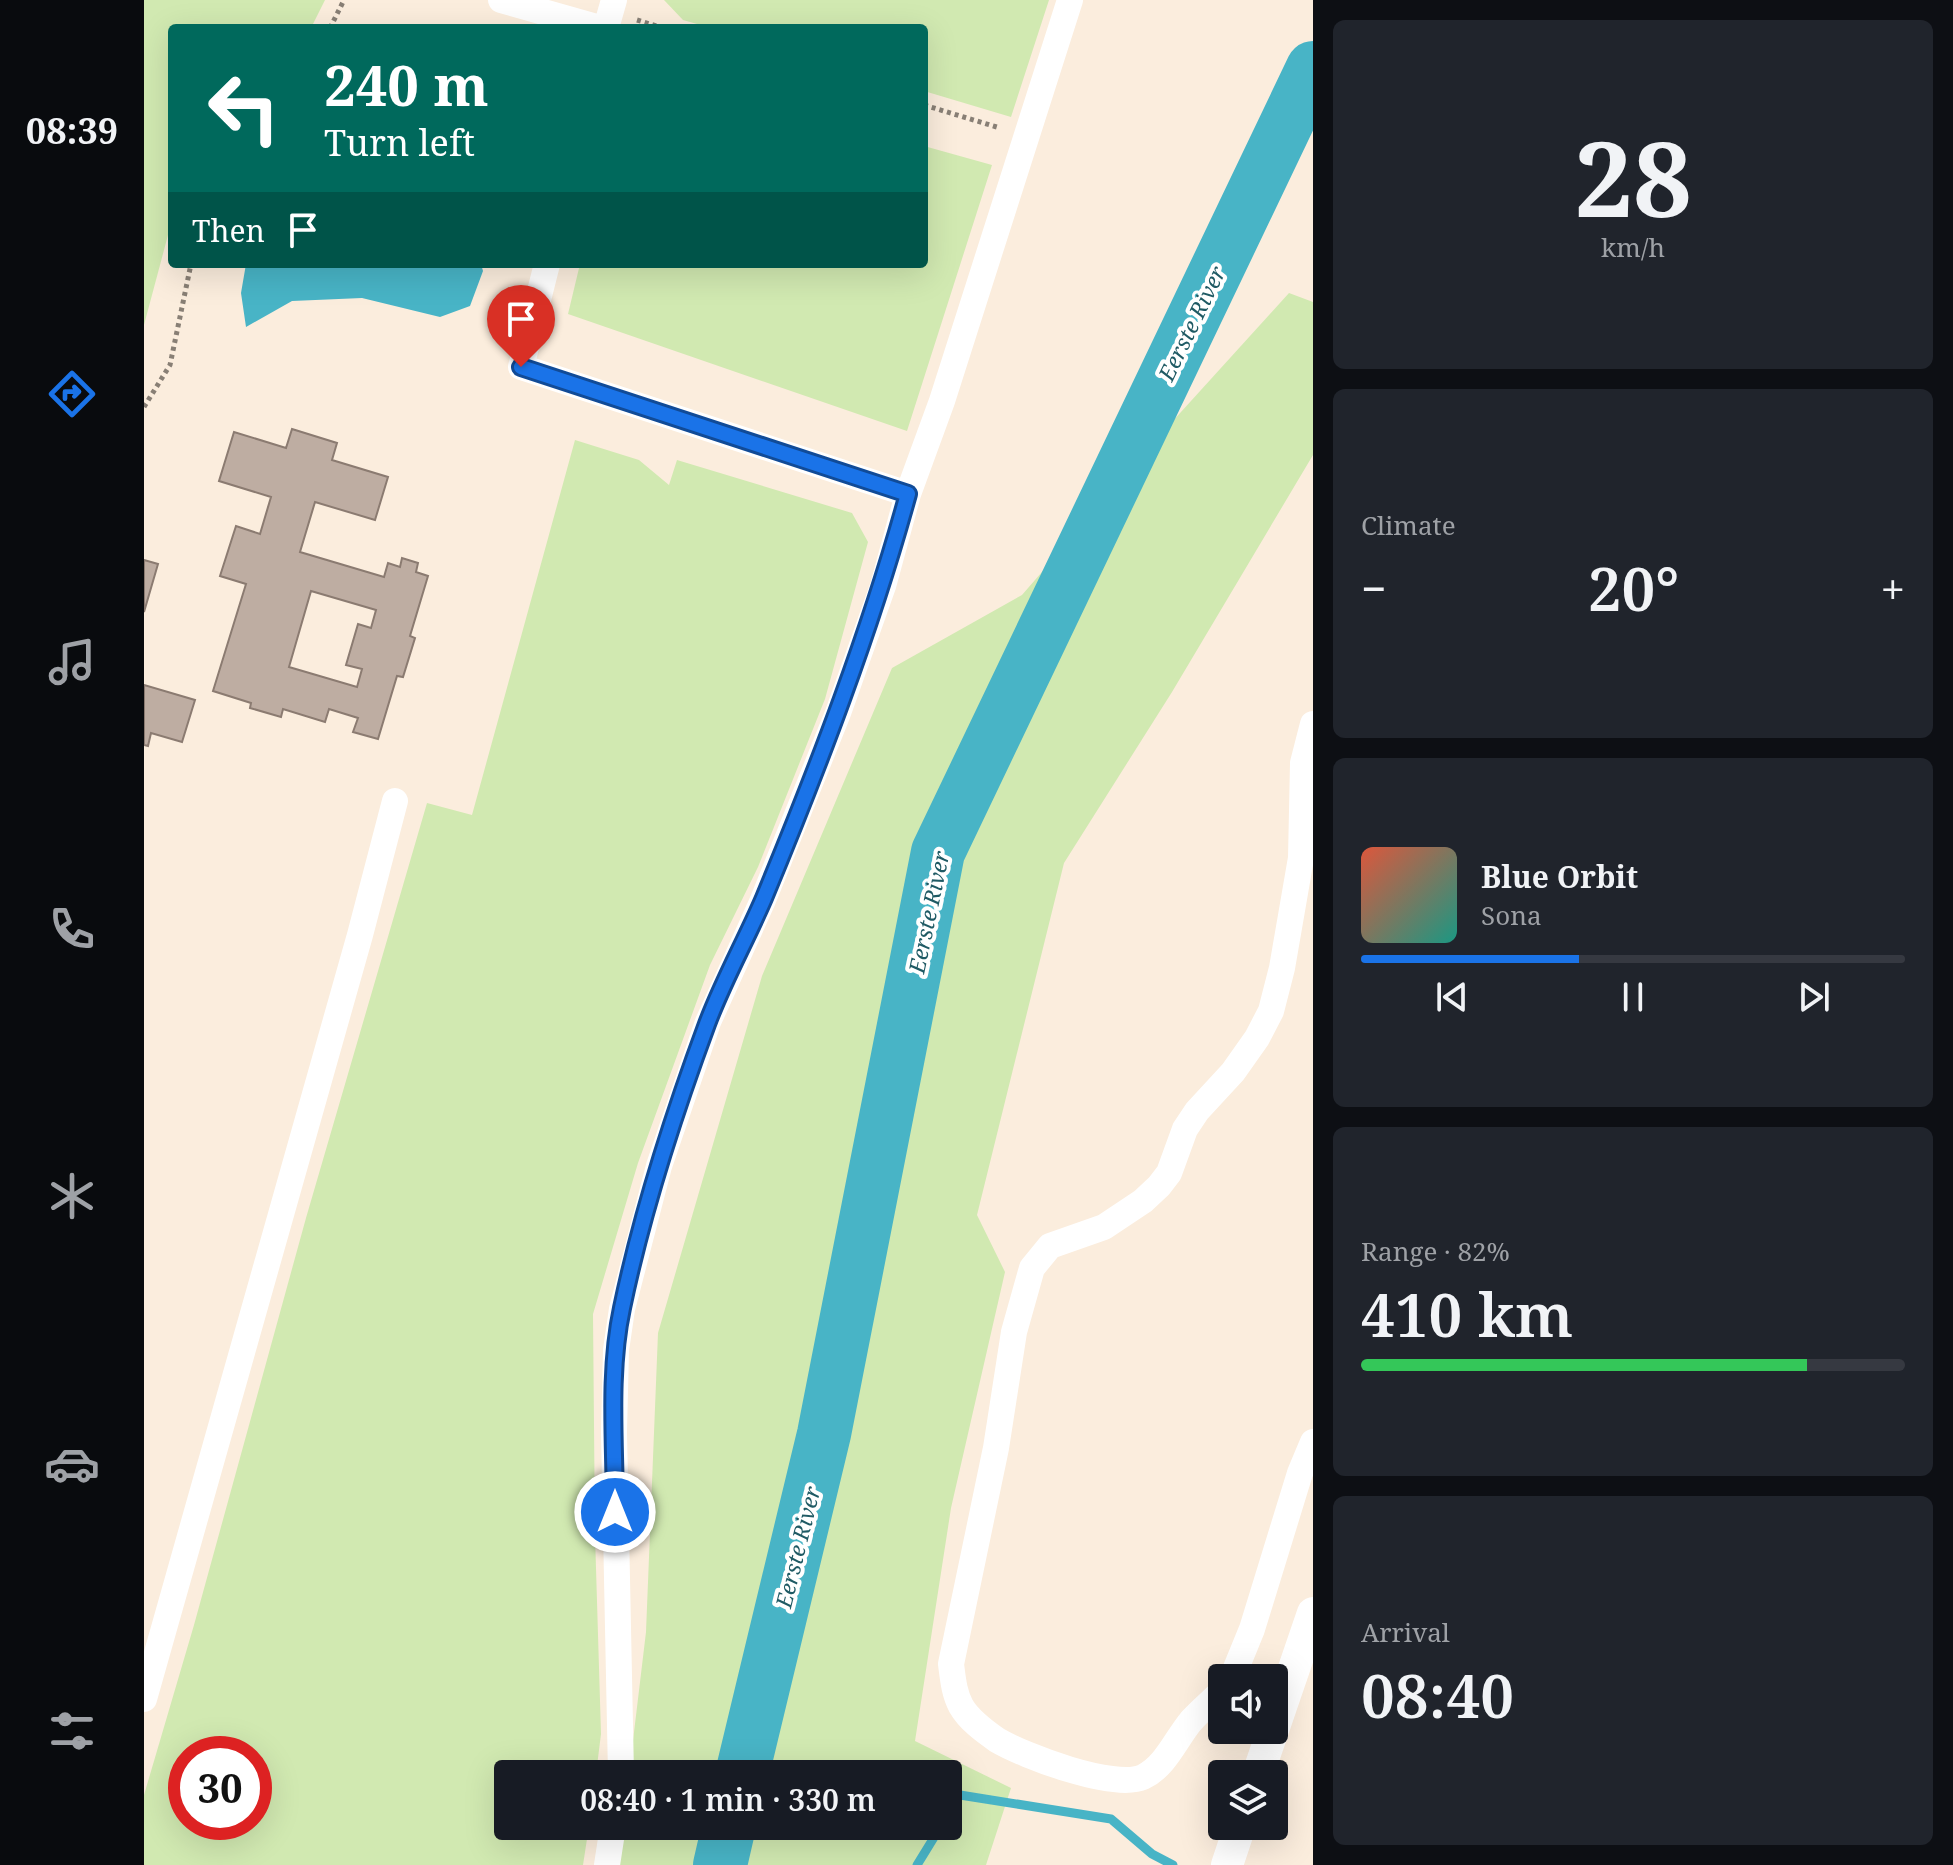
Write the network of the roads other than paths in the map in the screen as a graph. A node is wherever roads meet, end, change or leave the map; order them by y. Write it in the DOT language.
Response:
graph roads {
  1 [pos="501,0"];
  2 [pos="614,0"];
  3 [pos="1070,0"];
  4 [pos="586,24"];
  5 [pos="607,24"];
  6 [pos="546,268"];
  7 [pos="908,494"];
  8 [pos="1313,724"];
  9 [pos="395,801"];
  10 [pos="1313,1442"];
  11 [pos="1313,1613"];
  12 [pos="1238,1664"];
  13 [pos="1288,1687"];
  14 [pos="144,1699"];
  15 [pos="1208,1704"];
  16 [pos="621,1760"];
  17 [pos="611,1840"];
  18 [pos="1235,1840"];
  19 [pos="607,1865"];
  20 [pos="1227,1865"];
  1 -- 4 [label="street"];
  2 -- 5 [label="street"];
  3 -- 7 [label="street"];
  6 -- 7 [label="street"];
  7 -- 16 [label="street"];
  8 -- 15 [label="street"];
  9 -- 14 [label="street"];
  10 -- 12 [label="street"];
  11 -- 13 [label="street"];
  17 -- 19 [label="street"];
  18 -- 20 [label="street"];
}
